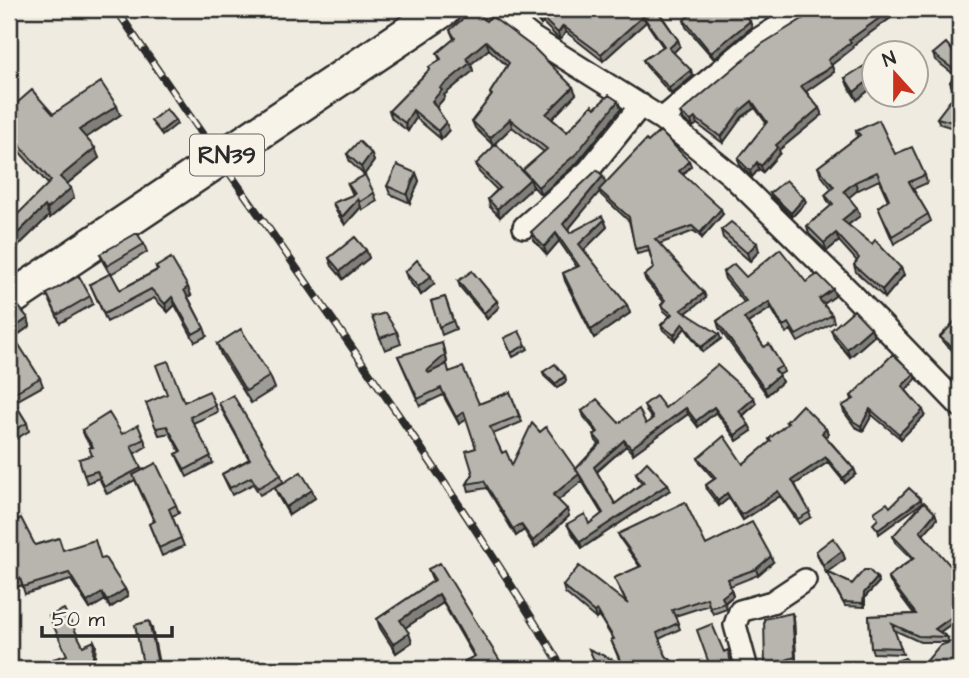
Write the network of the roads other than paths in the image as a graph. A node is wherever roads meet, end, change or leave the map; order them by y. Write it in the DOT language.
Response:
graph roads {
  1 [pos="444,9"];
  2 [pos="497,9"];
  3 [pos="807,9"];
  4 [pos="641,105"];
  5 [pos="662,119"];
  6 [pos="524,227"];
  7 [pos="14,289"];
  8 [pos="960,406"];
  9 [pos="805,580"];
  10 [pos="747,669"];
  1 -- 7 [label="highway, RN39"];
  2 -- 4 [label="street"];
  3 -- 5 [label="street"];
  4 -- 5 [label="street"];
  4 -- 6 [label="street"];
  5 -- 8 [label="street"];
  9 -- 10 [label="street"];
}
